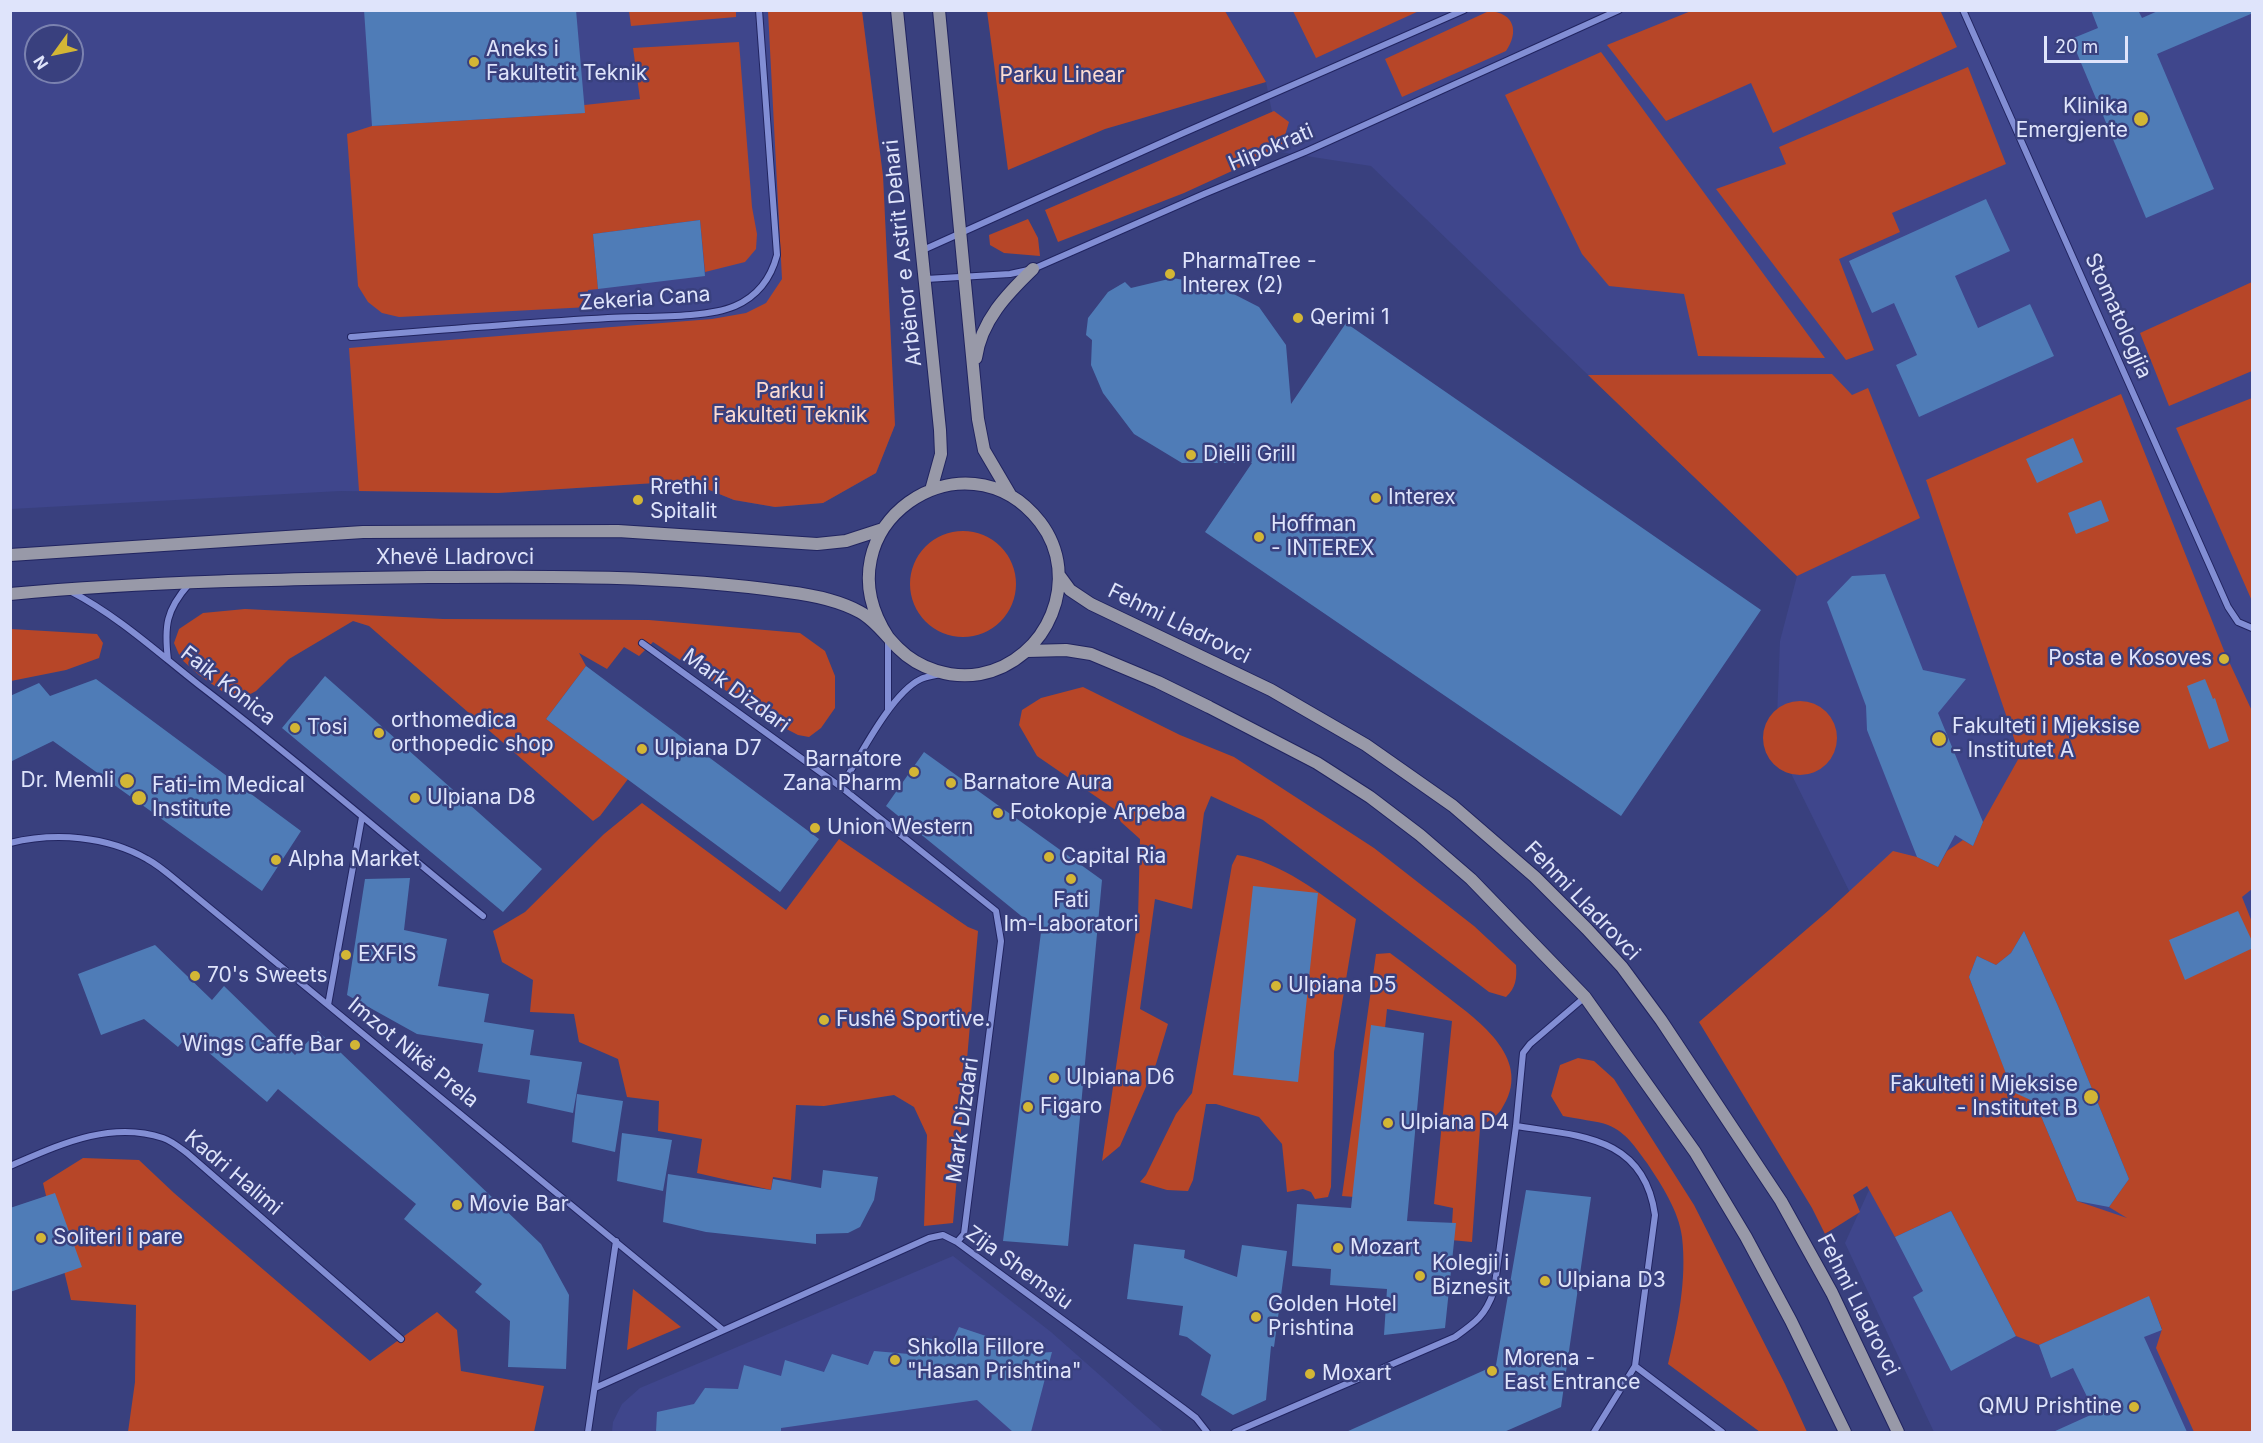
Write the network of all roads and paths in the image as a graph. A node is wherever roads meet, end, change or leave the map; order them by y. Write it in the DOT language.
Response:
graph roads {
  1 [pos="759,10"];
  2 [pos="897,10"];
  3 [pos="939,10"];
  4 [pos="1464,10"];
  5 [pos="1619,10"];
  6 [pos="1963,10"];
  7 [pos="961,234"];
  8 [pos="923,250"];
  9 [pos="1033,269"];
  10 [pos="964,276"];
  11 [pos="926,279"];
  12 [pos="351,337"];
  13 [pos="973,377"];
  14 [pos="931,490"];
  15 [pos="1012,497"];
  16 [pos="883,529"];
  17 [pos="10,555"];
  18 [pos="1059,575"];
  19 [pos="191,582"];
  20 [pos="67,589"];
  21 [pos="10,594"];
  22 [pos="2251,628"];
  23 [pos="888,637"];
  24 [pos="642,643"];
  25 [pos="1027,651"];
  26 [pos="168,660"];
  27 [pos="944,673"];
  28 [pos="888,711"];
  29 [pos="841,787"];
  30 [pos="362,817"];
  31 [pos="10,843"];
  32 [pos="483,916"];
  33 [pos="1585,997"];
  34 [pos="328,1005"];
  35 [pos="1516,1126"];
  36 [pos="10,1166"];
  37 [pos="616,1241"];
  38 [pos="957,1242"];
  39 [pos="723,1330"];
  40 [pos="401,1339"];
  41 [pos="1635,1366"];
  42 [pos="595,1388"];
  43 [pos="588,1432"];
  44 [pos="1207,1432"];
  45 [pos="1235,1432"];
  46 [pos="1594,1432"];
  47 [pos="1722,1432"];
  48 [pos="1845,1432"];
  49 [pos="1898,1432"];
  1 -- 12 [label="street, Zekeria Cana"];
  2 -- 8 [label="main road, Arbënor e Astrit Dehari"];
  3 -- 7 [label="main road"];
  4 -- 7 [label="street"];
  5 -- 9 [label="street, Hipokrati"];
  6 -- 22 [label="street, Stomatologjia"];
  7 -- 8 [label="street"];
  7 -- 10 [label="main road"];
  8 -- 11 [label="main road, Arbënor e Astrit Dehari"];
  9 -- 10 [label="street, Hipokrati"];
  9 -- 13 [label="main road"];
  10 -- 11 [label="street, Hipokrati"];
  10 -- 13 [label="main road"];
  11 -- 14 [label="main road, Arbënor e Astrit Dehari"];
  13 -- 15 [label="main road"];
  14 -- 15 [label="main road"];
  14 -- 16 [label="main road"];
  15 -- 18 [label="main road"];
  16 -- 17 [label="main road, Xhevë Lladrovci"];
  16 -- 23 [label="main road"];
  18 -- 25 [label="main road"];
  18 -- 49 [label="main road, Fehmi Lladrovci"];
  19 -- 20 [label="main road, Xhevë Lladrovci"];
  19 -- 23 [label="main road, Xhevë Lladrovci"];
  19 -- 26 [label="street"];
  20 -- 21 [label="main road, Xhevë Lladrovci"];
  20 -- 26 [label="street, Faik Konica"];
  23 -- 27 [label="main road"];
  23 -- 28 [label="street"];
  24 -- 29 [label="street, Mark Dizdari"];
  25 -- 27 [label="main road"];
  25 -- 33 [label="main road"];
  26 -- 30 [label="street, Faik Konica"];
  27 -- 28 [label="street"];
  28 -- 29 [label="street"];
  29 -- 38 [label="street, Mark Dizdari"];
  30 -- 32 [label="street, Faik Konica"];
  30 -- 34 [label="street"];
  31 -- 34 [label="street, Imzot Nikë Prela"];
  33 -- 35 [label="street"];
  33 -- 48 [label="main road"];
  34 -- 37 [label="street, Imzot Nikë Prela"];
  35 -- 41 [label="street"];
  35 -- 45 [label="street"];
  36 -- 40 [label="street, Kadri Halimi"];
  37 -- 39 [label="street"];
  37 -- 42 [label="street"];
  38 -- 39 [label="street, Zija Shemsiu"];
  38 -- 44 [label="street, Zija Shemsiu"];
  39 -- 42 [label="street, Zija Shemsiu"];
  41 -- 46 [label="street"];
  41 -- 47 [label="street"];
  42 -- 43 [label="street"];
}
